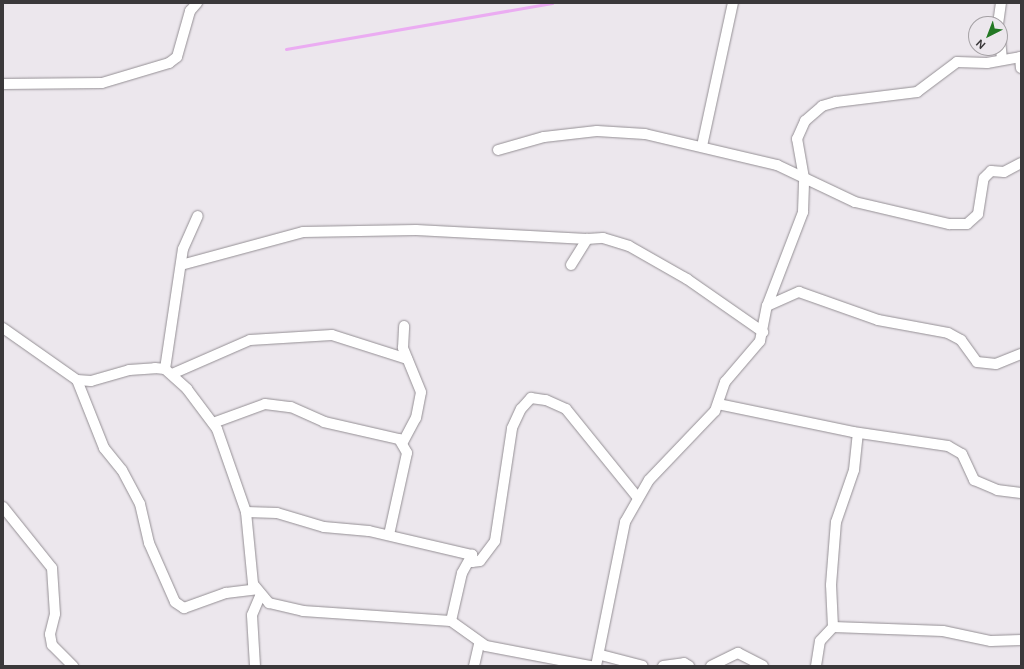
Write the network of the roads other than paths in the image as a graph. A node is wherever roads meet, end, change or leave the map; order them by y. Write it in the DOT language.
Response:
graph roads {
  1 [pos="733,3"];
  2 [pos="1001,3"];
  3 [pos="193,6"];
  4 [pos="999,16"];
  5 [pos="1020,57"];
  6 [pos="1002,58"];
  7 [pos="1021,68"];
  8 [pos="3,84"];
  9 [pos="702,146"];
  10 [pos="498,150"];
  11 [pos="1021,163"];
  12 [pos="804,178"];
  13 [pos="198,216"];
  14 [pos="587,240"];
  15 [pos="180,266"];
  16 [pos="571,266"];
  17 [pos="767,306"];
  18 [pos="404,326"];
  19 [pos="3,328"];
  20 [pos="763,332"];
  21 [pos="1021,354"];
  22 [pos="407,359"];
  23 [pos="168,372"];
  24 [pos="77,380"];
  25 [pos="718,404"];
  26 [pos="213,422"];
  27 [pos="858,433"];
  28 [pos="403,442"];
  29 [pos="1021,493"];
  30 [pos="638,498"];
  31 [pos="3,507"];
  32 [pos="246,512"];
  33 [pos="389,535"];
  34 [pos="472,555"];
  35 [pos="259,592"];
  36 [pos="451,621"];
  37 [pos="833,627"];
  38 [pos="1021,640"];
  39 [pos="479,644"];
  40 [pos="601,655"];
  41 [pos="72,666"];
  42 [pos="255,666"];
  43 [pos="474,666"];
  44 [pos="591,666"];
  45 [pos="596,666"];
  46 [pos="643,666"];
  47 [pos="663,666"];
  48 [pos="690,666"];
  49 [pos="711,666"];
  50 [pos="763,666"];
  51 [pos="816,666"];
  1 -- 9 [label="street"];
  2 -- 4 [label="street"];
  3 -- 8 [label="street"];
  5 -- 6 [label="street"];
  5 -- 7 [label="street"];
  6 -- 12 [label="street"];
  9 -- 10 [label="street"];
  9 -- 12 [label="street"];
  11 -- 12 [label="street"];
  12 -- 17 [label="street"];
  13 -- 15 [label="street"];
  14 -- 15 [label="street"];
  14 -- 16 [label="street"];
  14 -- 20 [label="street"];
  15 -- 23 [label="street"];
  17 -- 20 [label="street"];
  17 -- 21 [label="street"];
  18 -- 22 [label="street"];
  19 -- 24 [label="street"];
  20 -- 25 [label="street"];
  22 -- 23 [label="street"];
  22 -- 28 [label="street"];
  23 -- 24 [label="street"];
  23 -- 26 [label="street"];
  24 -- 35 [label="street"];
  25 -- 27 [label="street"];
  25 -- 30 [label="street"];
  26 -- 28 [label="street"];
  26 -- 32 [label="street"];
  27 -- 29 [label="street"];
  27 -- 37 [label="street"];
  28 -- 33 [label="street"];
  30 -- 34 [label="street"];
  30 -- 40 [label="street"];
  31 -- 41 [label="street"];
  32 -- 33 [label="street"];
  32 -- 35 [label="street"];
  33 -- 34 [label="street"];
  34 -- 36 [label="street"];
  35 -- 36 [label="street"];
  35 -- 42 [label="street"];
  36 -- 39 [label="street"];
  37 -- 38 [label="street"];
  37 -- 51 [label="street"];
  39 -- 43 [label="street"];
  39 -- 44 [label="street"];
  40 -- 45 [label="street"];
  40 -- 46 [label="street"];
  47 -- 48 [label="street"];
  49 -- 50 [label="street"];
}
